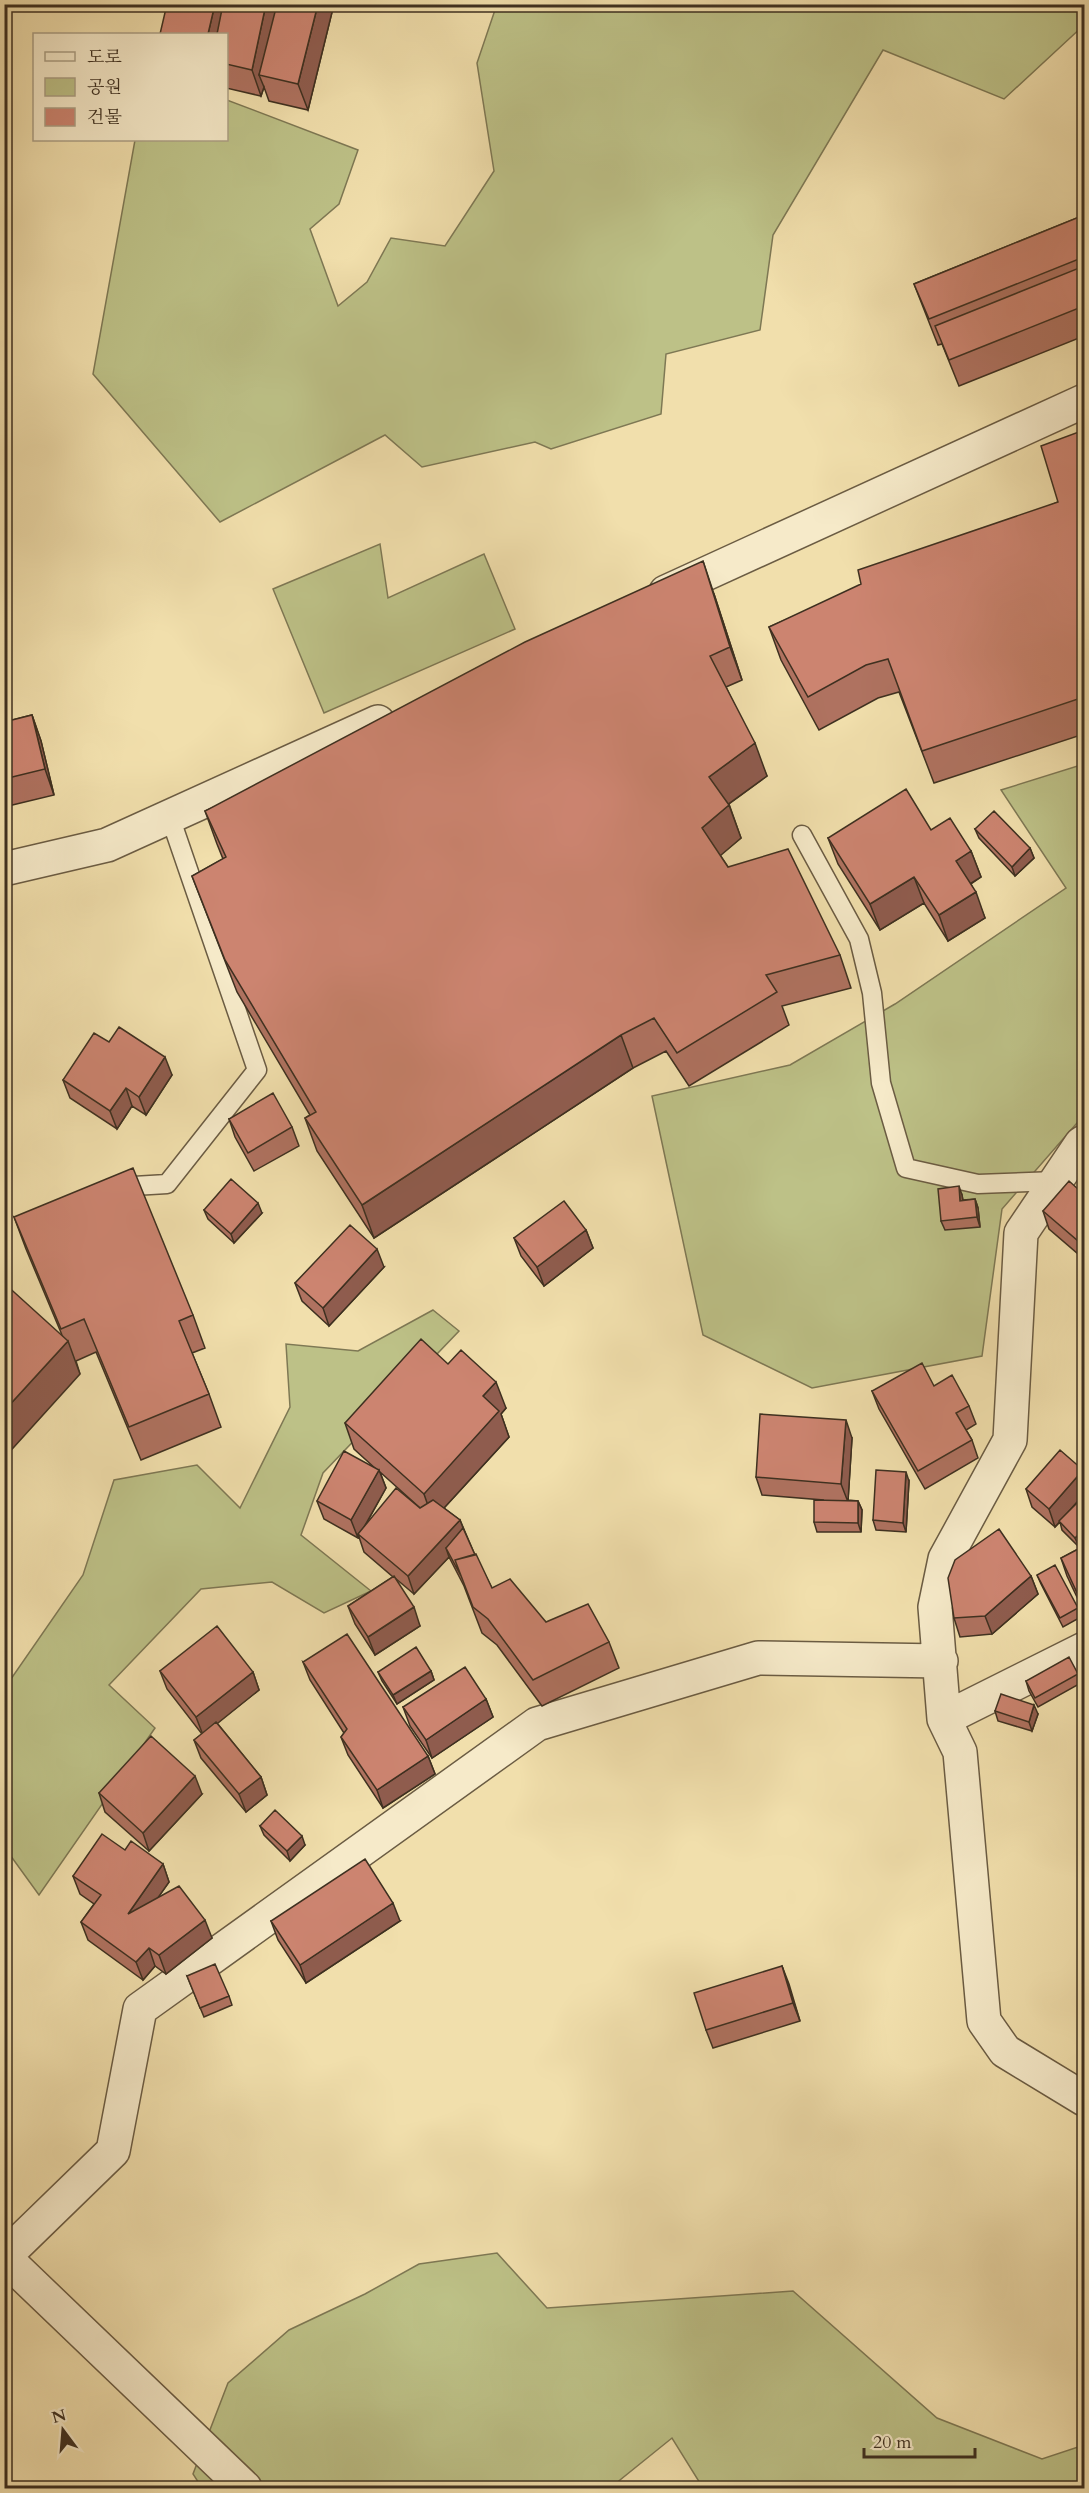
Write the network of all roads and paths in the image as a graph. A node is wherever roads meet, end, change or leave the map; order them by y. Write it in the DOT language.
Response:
graph roads {
  1 [pos="1084,401"];
  2 [pos="638,604"];
  3 [pos="409,708"];
  4 [pos="170,817"];
  5 [pos="802,836"];
  6 [pos="4,869"];
  7 [pos="1084,1142"];
  8 [pos="1056,1181"];
  9 [pos="95,1188"];
  10 [pos="1084,1649"];
  11 [pos="940,1661"];
  12 [pos="944,1719"];
  13 [pos="1084,2099"];
  14 [pos="245,2488"];
  1 -- 2 [label="street"];
  3 -- 4 [label="street"];
  4 -- 6 [label="street"];
  4 -- 9 [label="lane"];
  5 -- 8 [label="lane"];
  7 -- 8 [label="street"];
  8 -- 11 [label="street"];
  10 -- 12 [label="street"];
  11 -- 12 [label="street"];
  11 -- 14 [label="street"];
  12 -- 13 [label="street"];
}
